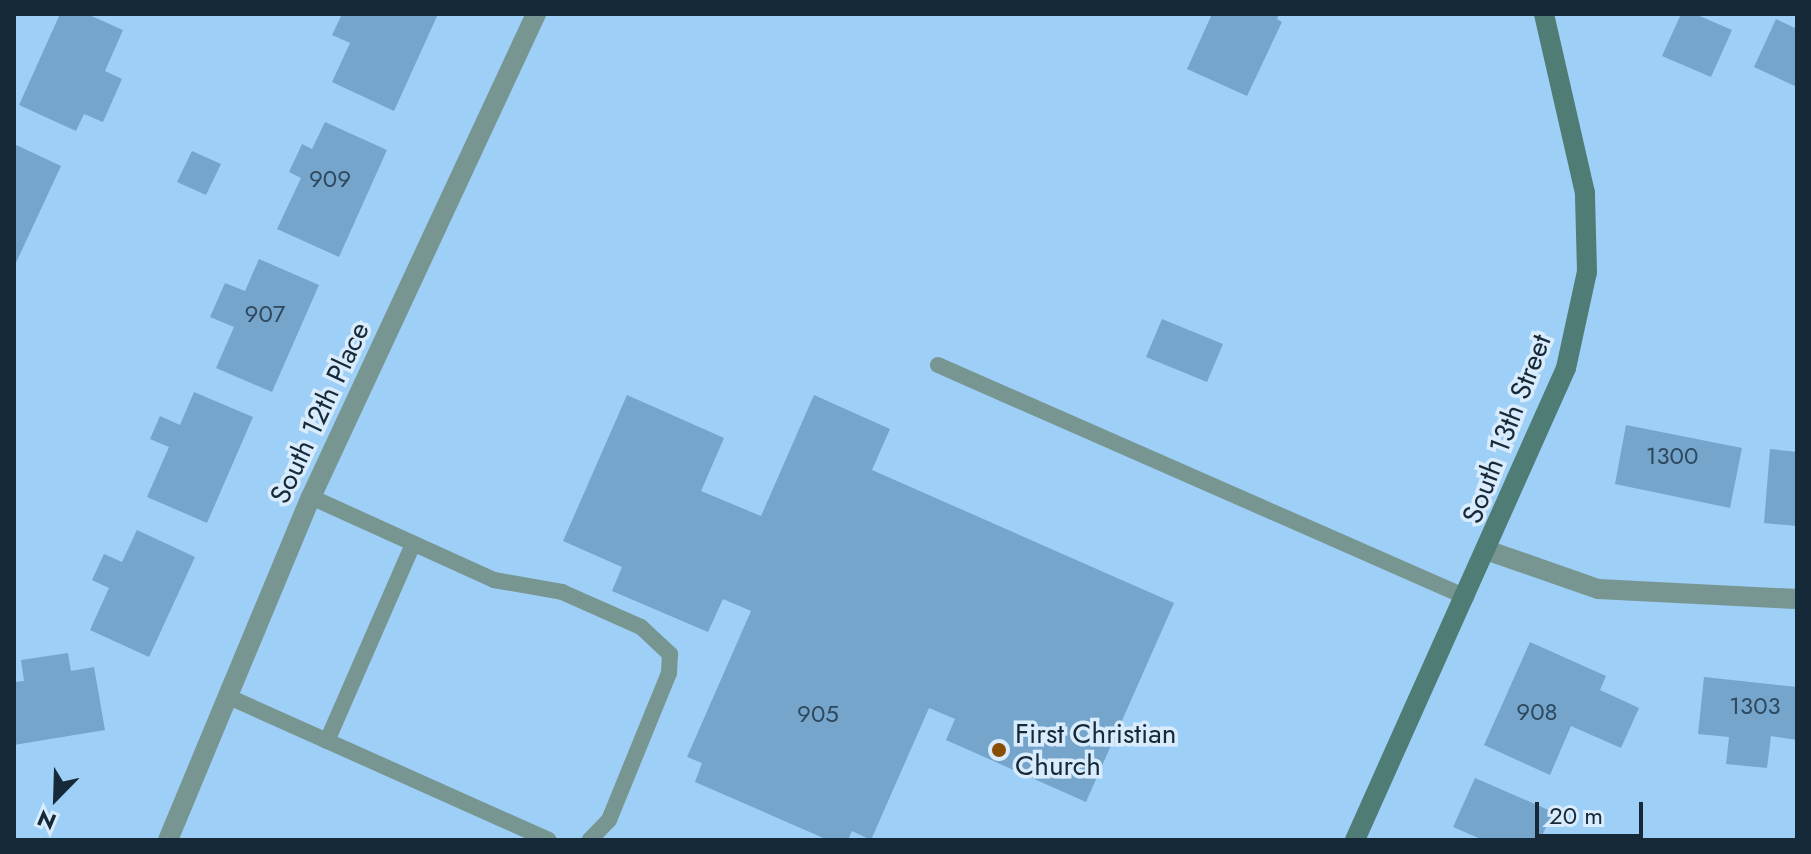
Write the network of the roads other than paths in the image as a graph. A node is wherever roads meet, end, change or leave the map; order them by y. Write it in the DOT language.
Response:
graph roads {
  1 [pos="536,14"];
  2 [pos="1544,14"];
  3 [pos="938,365"];
  4 [pos="311,497"];
  5 [pos="413,544"];
  6 [pos="1489,551"];
  7 [pos="1466,597"];
  8 [pos="1797,599"];
  9 [pos="229,697"];
  10 [pos="327,741"];
  11 [pos="168,840"];
  12 [pos="548,840"];
  13 [pos="590,840"];
  14 [pos="1355,840"];
  1 -- 4 [label="street, South 12th Place"];
  2 -- 6 [label="street, South 13th Street"];
  3 -- 7 [label="lane"];
  4 -- 5 [label="lane"];
  4 -- 9 [label="street, South 12th Place"];
  5 -- 10 [label="lane"];
  5 -- 13 [label="lane"];
  6 -- 7 [label="street, South 13th Street"];
  6 -- 8 [label="street"];
  7 -- 14 [label="street, South 13th Street"];
  9 -- 10 [label="lane"];
  9 -- 11 [label="street, South 12th Place"];
  10 -- 12 [label="lane"];
}
